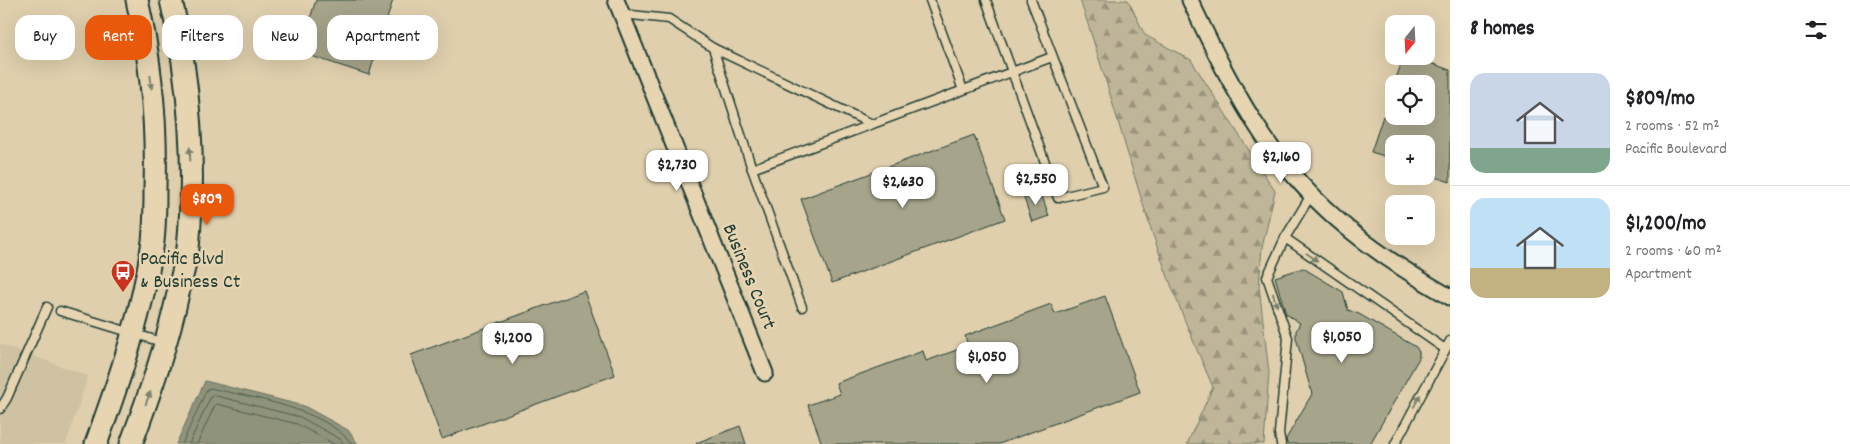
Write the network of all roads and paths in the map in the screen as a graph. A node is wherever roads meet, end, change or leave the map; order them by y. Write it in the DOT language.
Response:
graph roads {
  1 [pos="137,0"];
  2 [pos="171,0"];
  3 [pos="930,0"];
  4 [pos="986,0"];
  5 [pos="1031,0"];
  6 [pos="1190,0"];
  7 [pos="619,7"];
  8 [pos="713,48"];
  9 [pos="1052,57"];
  10 [pos="1012,72"];
  11 [pos="964,90"];
  12 [pos="872,124"];
  13 [pos="752,169"];
  14 [pos="1311,195"];
  15 [pos="1284,238"];
  16 [pos="1450,297"];
  17 [pos="802,306"];
  18 [pos="47,307"];
  19 [pos="60,311"];
  20 [pos="134,333"];
  21 [pos="1450,341"];
  22 [pos="166,343"];
  23 [pos="1445,349"];
  24 [pos="765,373"];
  25 [pos="0,410"];
  26 [pos="96,444"];
  27 [pos="131,444"];
  28 [pos="1281,444"];
  29 [pos="1395,444"];
  1 -- 20 [label="main road, one-way"];
  22 -- 2 [label="main road, one-way"];
  3 -- 11 [label="lane"];
  4 -- 10 [label="lane"];
  5 -- 9 [label="lane"];
  6 -- 14 [label="street"];
  7 -- 8 [label="lane"];
  7 -- 24 [label="street, Business Court"];
  8 -- 12 [label="lane"];
  8 -- 13 [label="lane"];
  9 -- 10 [label="lane"];
  9 -- 10 [label="lane"];
  10 -- 11 [label="lane"];
  11 -- 12 [label="lane"];
  12 -- 13 [label="lane"];
  13 -- 17 [label="lane"];
  14 -- 15 [label="lane"];
  14 -- 16 [label="street"];
  15 -- 23 [label="lane, one-way"];
  15 -- 28 [label="lane, one-way"];
  18 -- 25 [label="lane"];
  19 -- 20 [label="lane"];
  20 -- 22 [label="lane"];
  20 -- 26 [label="main road"];
  21 -- 23 [label="lane"];
  27 -- 22 [label="main road, one-way"];
  29 -- 23 [label="lane, one-way"];
}
